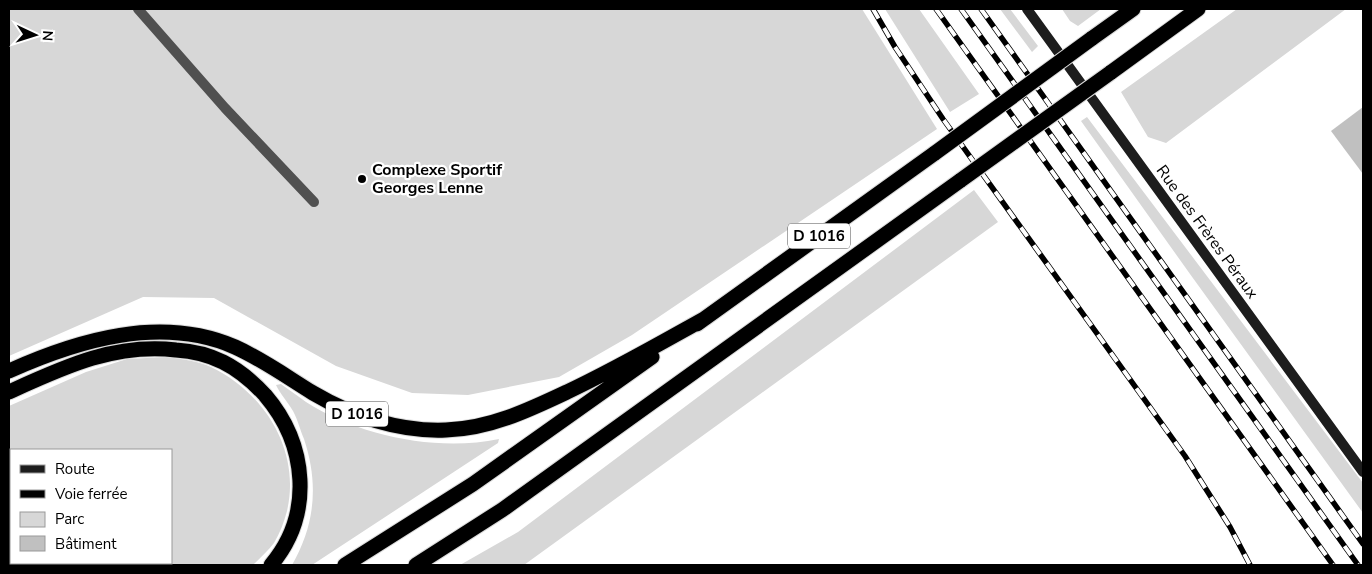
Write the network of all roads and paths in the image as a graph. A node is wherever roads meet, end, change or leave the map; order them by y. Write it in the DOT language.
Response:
graph roads {
  1 [pos="138,9"];
  2 [pos="1027,9"];
  3 [pos="1133,9"];
  4 [pos="1198,9"];
  5 [pos="314,202"];
  6 [pos="704,319"];
  7 [pos="9,371"];
  8 [pos="9,392"];
  9 [pos="1363,472"];
  10 [pos="271,565"];
  11 [pos="345,565"];
  12 [pos="416,565"];
  1 -- 5 [label="lane"];
  2 -- 9 [label="street, Rue des Frères Péraux"];
  3 -- 6 [label="highway, D 1016, bridge"];
  4 -- 12 [label="highway, D 1016, bridge"];
  6 -- 7 [label="highway, D 1016"];
  6 -- 11 [label="highway, D 1016"];
  8 -- 10 [label="highway"];
}
